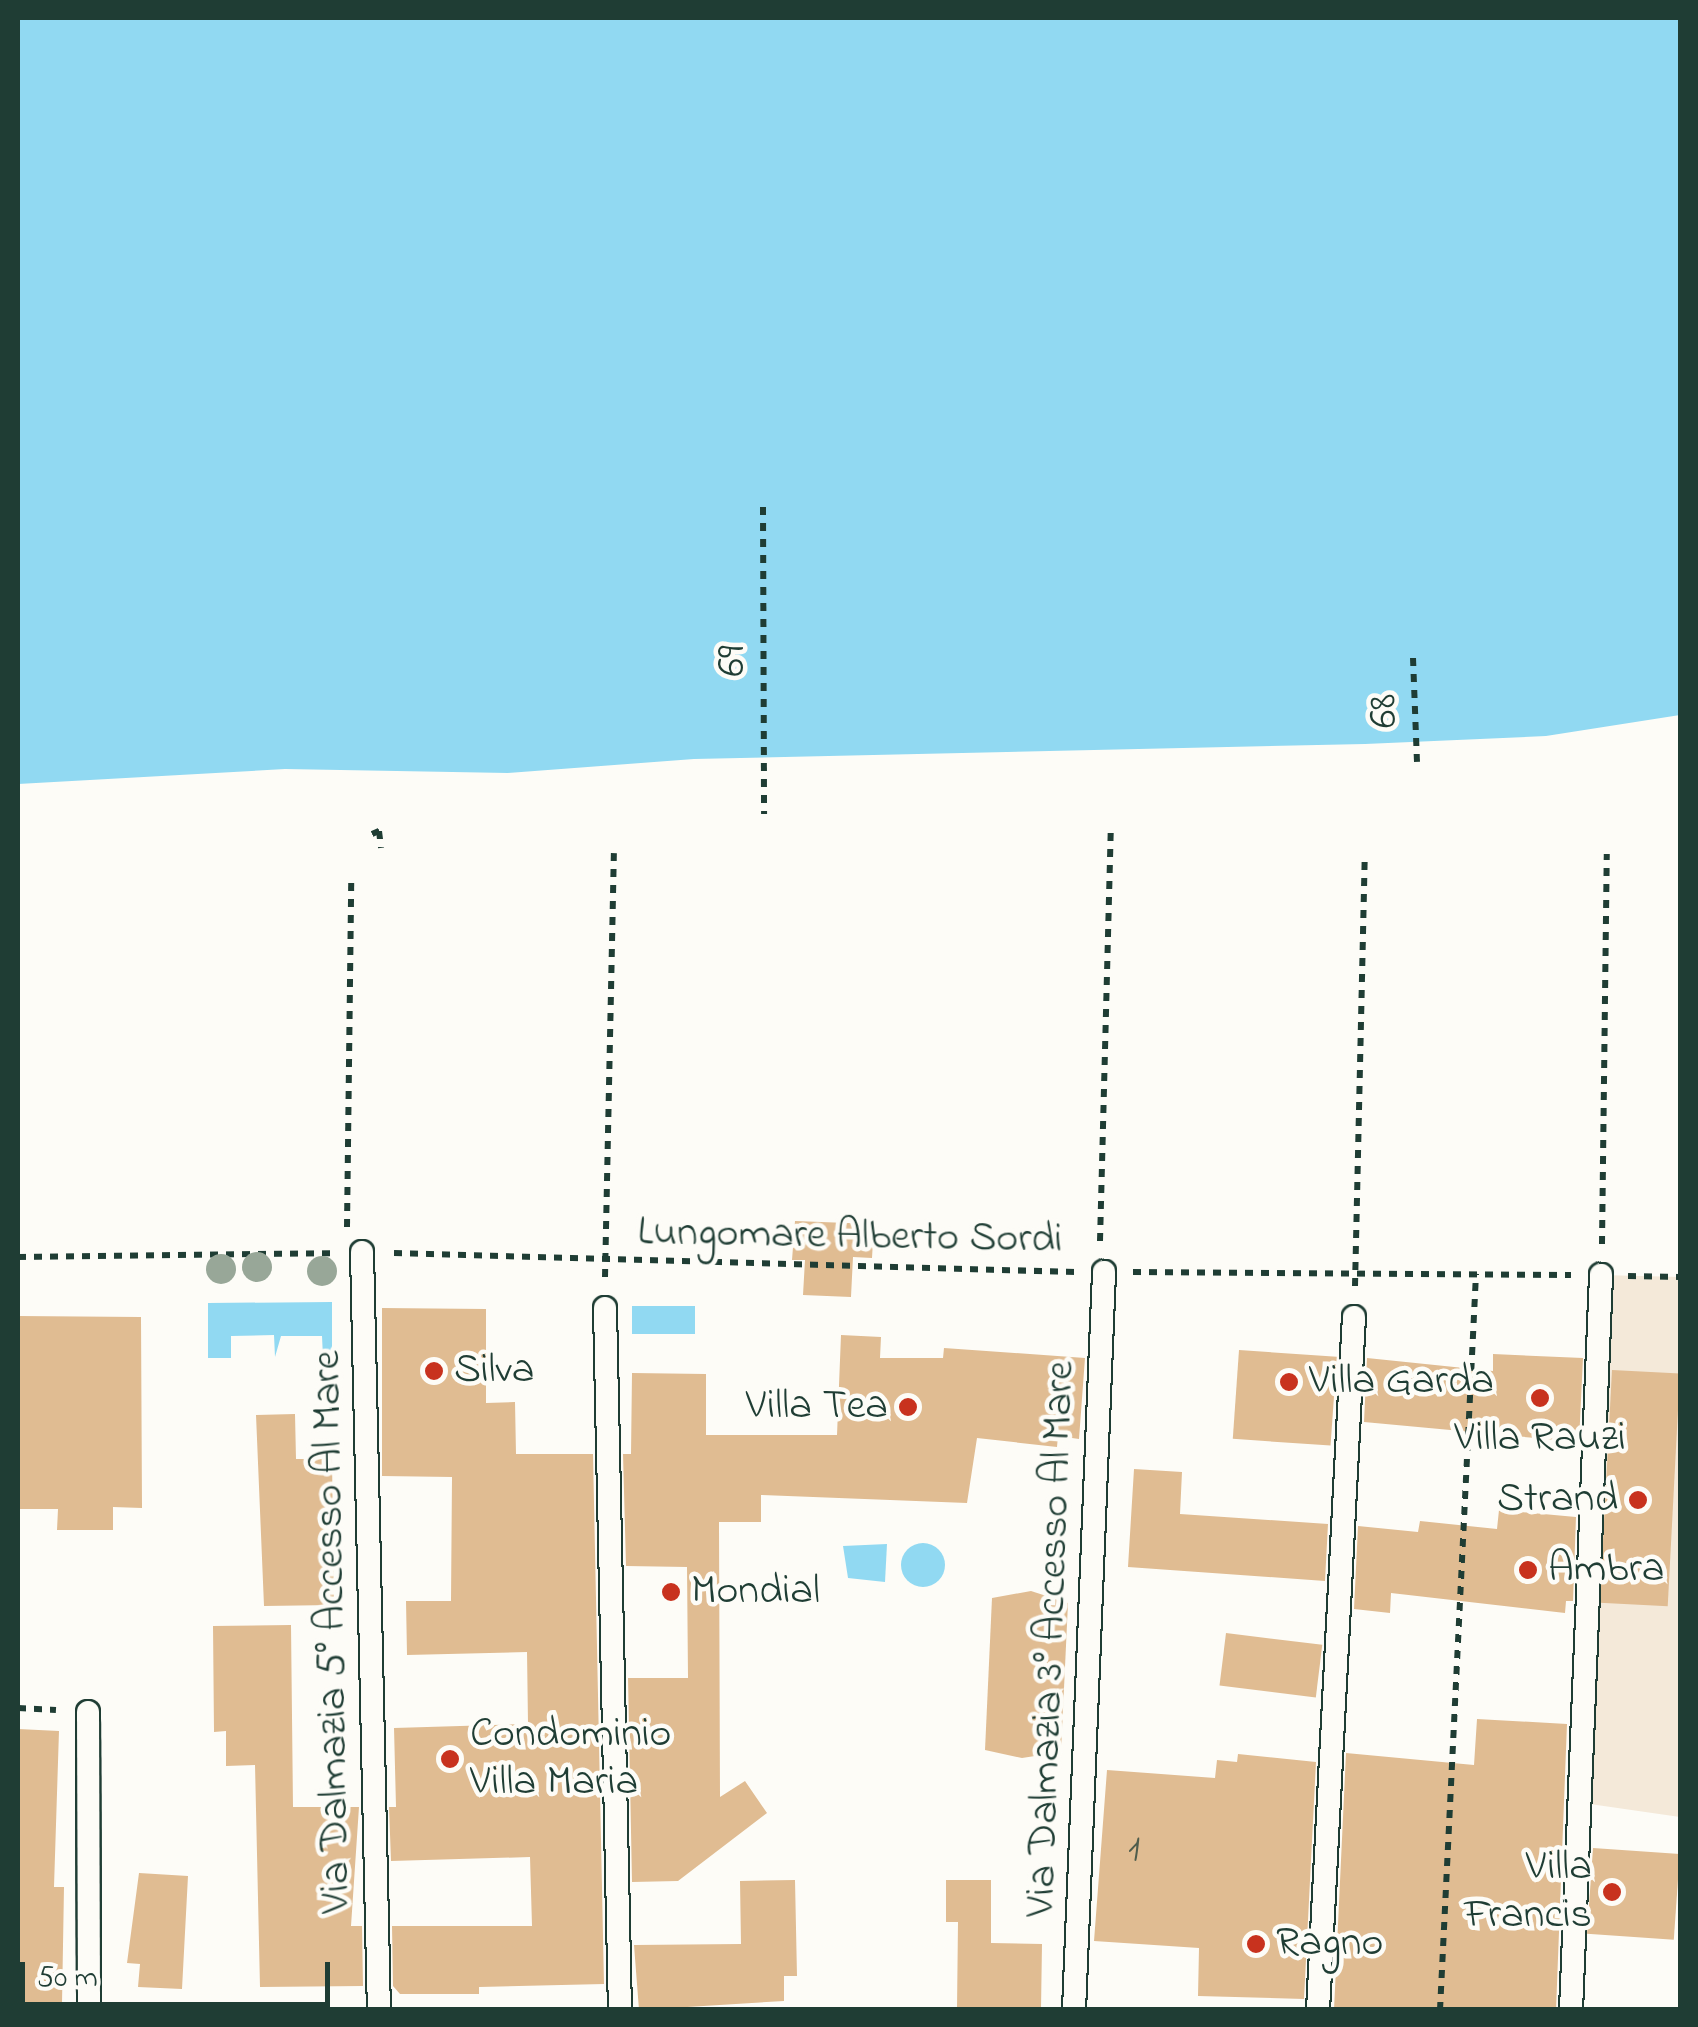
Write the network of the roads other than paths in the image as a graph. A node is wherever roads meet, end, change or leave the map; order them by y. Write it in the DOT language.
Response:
graph roads {
  1 [pos="354,1252"];
  2 [pos="1102,1272"];
  3 [pos="1602,1275"];
  4 [pos="605,1308"];
  5 [pos="1354,1318"];
  6 [pos="88,1712"];
  7 [pos="90,2010"];
  8 [pos="379,2010"];
  9 [pos="620,2010"];
  10 [pos="1074,2010"];
  11 [pos="1318,2010"];
  12 [pos="1571,2010"];
  1 -- 8 [label="lane, Via Dalmazia 5° Accesso Al Mare"];
  2 -- 10 [label="lane, Via Dalmazia 3° Accesso Al Mare"];
  3 -- 12 [label="lane"];
  4 -- 9 [label="lane"];
  5 -- 11 [label="lane"];
  6 -- 7 [label="lane"];
}
